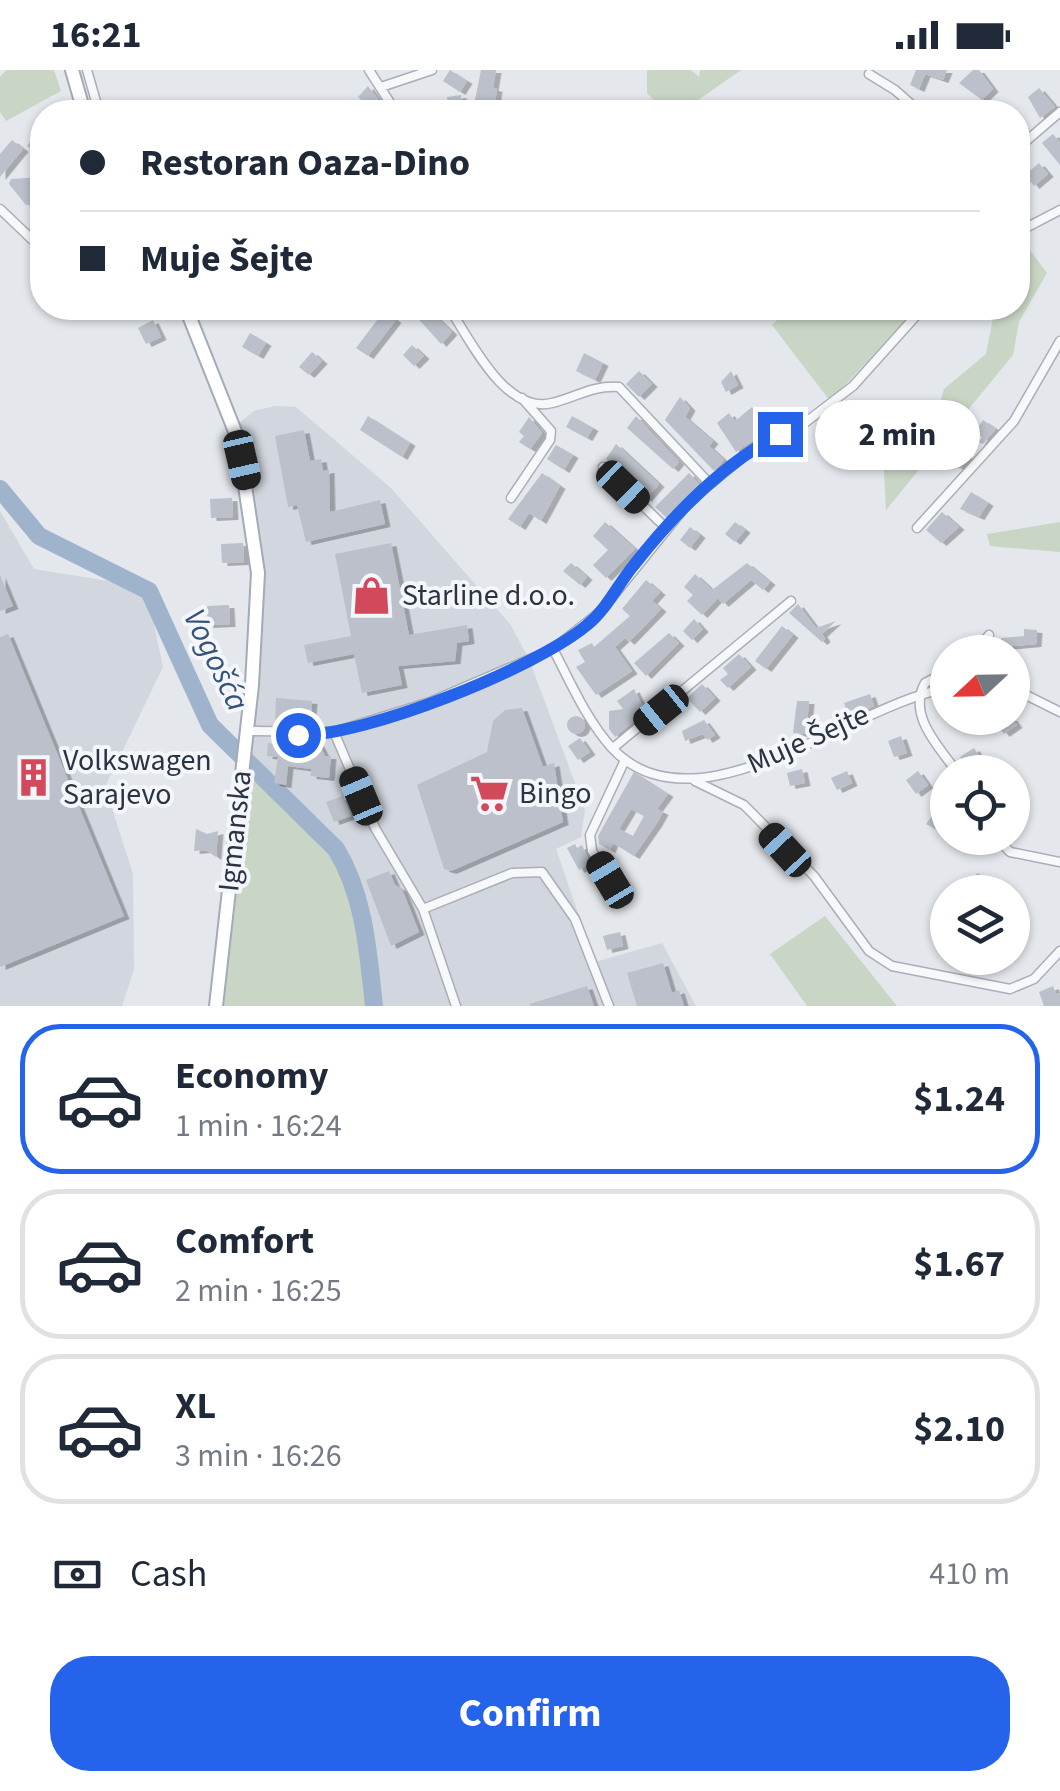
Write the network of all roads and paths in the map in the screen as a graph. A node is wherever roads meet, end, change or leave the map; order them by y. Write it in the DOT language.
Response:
graph roads {
  1 [pos="72,70"];
  2 [pos="87,70"];
  3 [pos="369,70"];
  4 [pos="432,70"];
  5 [pos="869,74"];
  6 [pos="382,87"];
  7 [pos="81,100"];
  8 [pos="96,100"];
  9 [pos="389,100"];
  10 [pos="906,100"];
  11 [pos="1060,112"];
  12 [pos="1030,138"];
  13 [pos="0,209"];
  14 [pos="1060,210"];
  15 [pos="1030,223"];
  16 [pos="30,238"];
  17 [pos="191,320"];
  18 [pos="458,320"];
  19 [pos="911,320"];
  20 [pos="1060,341"];
  21 [pos="522,398"];
  22 [pos="603,467"];
  23 [pos="710,484"];
  24 [pos="511,498"];
  25 [pos="664,527"];
  26 [pos="917,528"];
  27 [pos="791,601"];
  28 [pos="553,649"];
  29 [pos="930,680"];
  30 [pos="930,691"];
  31 [pos="920,692"];
  32 [pos="1030,697"];
  33 [pos="1060,712"];
  34 [pos="246,732"];
  35 [pos="334,732"];
  36 [pos="613,748"];
  37 [pos="946,755"];
  38 [pos="626,760"];
  39 [pos="695,781"];
  40 [pos="1025,855"];
  41 [pos="1060,862"];
  42 [pos="610,880"];
  43 [pos="423,910"];
  44 [pos="1060,951"];
  45 [pos="216,1006"];
  46 [pos="456,1006"];
  47 [pos="609,1006"];
  1 -- 7 [label="main road"];
  2 -- 8 [label="street"];
  3 -- 6 [label="street"];
  4 -- 6 [label="street"];
  5 -- 10 [label="street"];
  6 -- 9 [label="street"];
  11 -- 12 [label="street"];
  13 -- 16 [label="street"];
  14 -- 15 [label="street"];
  17 -- 34 [label="main road, Igmanska"];
  18 -- 21 [label="street"];
  19 -- 23 [label="street"];
  20 -- 26 [label="street"];
  21 -- 23 [label="street"];
  21 -- 24 [label="street"];
  22 -- 25 [label="street"];
  23 -- 25 [label="street"];
  25 -- 28 [label="street"];
  27 -- 36 [label="street"];
  28 -- 35 [label="street"];
  28 -- 36 [label="street, Muje Šejte"];
  29 -- 31 [label="street, Muje Šejte"];
  30 -- 31 [label="street, Muje Šejte"];
  31 -- 37 [label="street"];
  31 -- 39 [label="street, Muje Šejte"];
  32 -- 33 [label="street"];
  34 -- 35 [label="street"];
  34 -- 45 [label="main road, Igmanska"];
  35 -- 43 [label="street"];
  36 -- 38 [label="street, Muje Šejte"];
  38 -- 39 [label="street, Muje Šejte"];
  38 -- 42 [label="street"];
  39 -- 44 [label="street, Muje Šejte"];
  40 -- 41 [label="street"];
  43 -- 46 [label="street"];
  43 -- 47 [label="street"];
}
